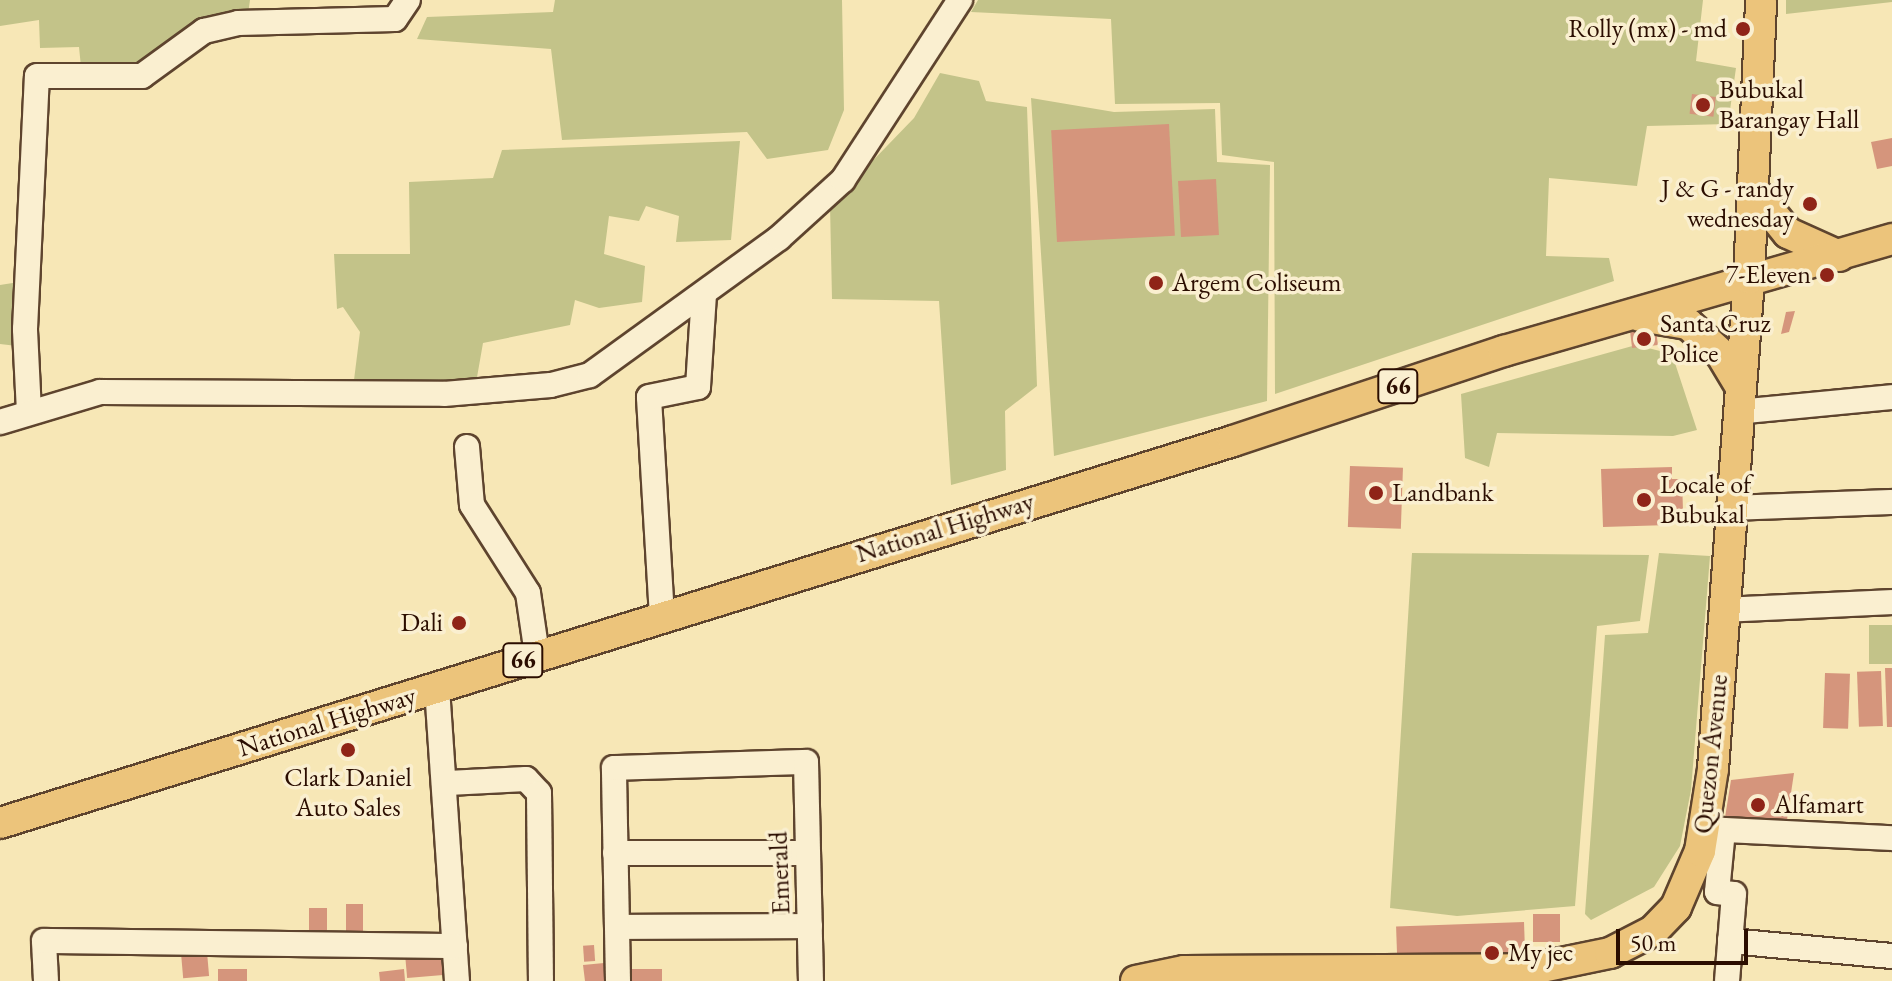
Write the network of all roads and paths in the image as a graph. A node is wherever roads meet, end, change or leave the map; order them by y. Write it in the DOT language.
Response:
graph roads {
  1 [pos="408,0"];
  2 [pos="960,0"];
  3 [pos="1761,0"];
  4 [pos="1753,190"];
  5 [pos="1892,239"];
  6 [pos="1839,256"];
  7 [pos="1749,278"];
  8 [pos="704,293"];
  9 [pos="1618,316"];
  10 [pos="1892,397"];
  11 [pos="1738,398"];
  12 [pos="29,412"];
  13 [pos="0,422"];
  14 [pos="467,447"];
  15 [pos="1892,502"];
  16 [pos="1729,508"];
  17 [pos="1892,602"];
  18 [pos="1723,610"];
  19 [pos="662,617"];
  20 [pos="537,655"];
  21 [pos="437,688"];
  22 [pos="448,783"];
  23 [pos="0,823"];
  24 [pos="1714,830"];
  25 [pos="1892,838"];
  26 [pos="615,853"];
  27 [pos="807,853"];
  28 [pos="810,926"];
  29 [pos="617,927"];
  30 [pos="1730,941"];
  31 [pos="455,946"];
  32 [pos="1892,956"];
  33 [pos="1533,975"];
  34 [pos="46,981"];
  35 [pos="457,981"];
  36 [pos="541,981"];
  37 [pos="618,981"];
  38 [pos="811,981"];
  39 [pos="1136,981"];
  40 [pos="1727,981"];
  1 -- 12 [label="street"];
  2 -- 8 [label="street"];
  3 -- 4 [label="main road, Quezon Avenue"];
  4 -- 6 [label="main road"];
  4 -- 7 [label="main road, Quezon Avenue"];
  5 -- 6 [label="main road, National Highway / 66"];
  6 -- 7 [label="main road, National Highway / 66"];
  7 -- 9 [label="main road, National Highway / 66"];
  7 -- 11 [label="main road, Quezon Avenue"];
  8 -- 12 [label="street"];
  8 -- 19 [label="street"];
  9 -- 11 [label="main road"];
  9 -- 19 [label="main road, National Highway / 66"];
  10 -- 11 [label="street"];
  11 -- 16 [label="main road, Quezon Avenue"];
  12 -- 13 [label="street"];
  14 -- 20 [label="street"];
  15 -- 16 [label="street"];
  16 -- 18 [label="main road, Quezon Avenue"];
  17 -- 18 [label="street"];
  18 -- 24 [label="main road, Quezon Avenue"];
  19 -- 20 [label="main road, National Highway / 66"];
  20 -- 21 [label="main road, National Highway / 66"];
  21 -- 22 [label="street"];
  21 -- 23 [label="main road, National Highway / 66"];
  22 -- 31 [label="street"];
  22 -- 36 [label="street"];
  24 -- 25 [label="street"];
  24 -- 30 [label="street"];
  24 -- 33 [label="main road, Quezon Avenue"];
  26 -- 27 [label="street"];
  26 -- 27 [label="street, Emerald"];
  26 -- 29 [label="street"];
  27 -- 28 [label="street, Emerald"];
  28 -- 29 [label="street"];
  28 -- 38 [label="street, Emerald"];
  29 -- 37 [label="street"];
  30 -- 32 [label="street"];
  30 -- 40 [label="street"];
  31 -- 34 [label="street"];
  31 -- 35 [label="street"];
  33 -- 39 [label="main road, Quezon Avenue"];
}
